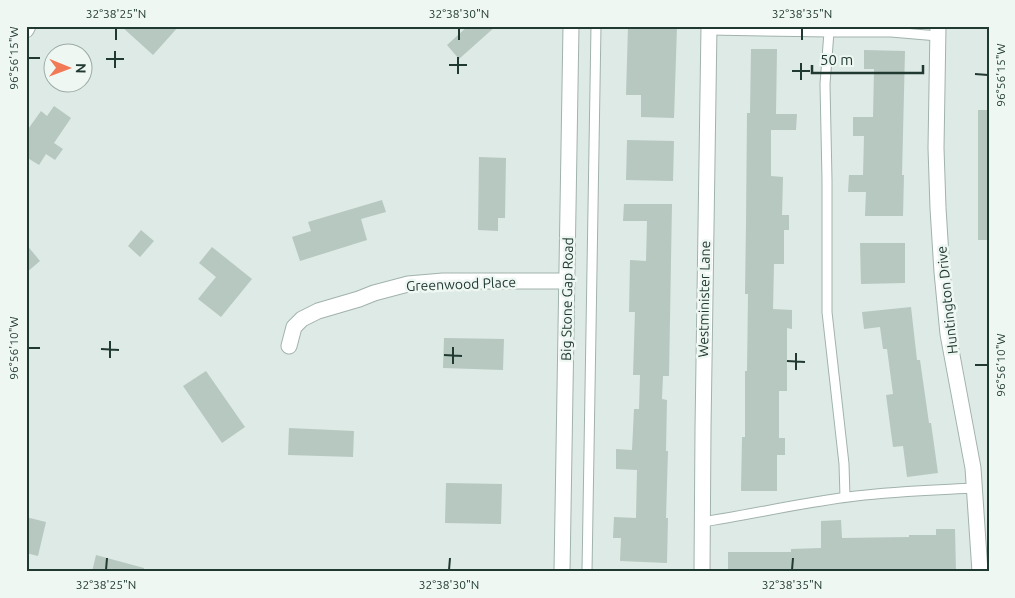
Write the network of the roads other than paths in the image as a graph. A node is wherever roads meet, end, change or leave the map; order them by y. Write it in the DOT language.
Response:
graph roads {
  1 [pos="28,26"];
  2 [pos="571,26"];
  3 [pos="596,26"];
  4 [pos="709,28"];
  5 [pos="26,30"];
  6 [pos="938,31"];
  7 [pos="828,32"];
  8 [pos="567,281"];
  9 [pos="289,346"];
  10 [pos="974,488"];
  11 [pos="845,497"];
  12 [pos="702,522"];
  13 [pos="562,572"];
  14 [pos="587,572"];
  15 [pos="702,572"];
  16 [pos="980,572"];
  1 -- 5 [label="street"];
  2 -- 8 [label="street, Big Stone Gap Road"];
  3 -- 14 [label="lane"];
  4 -- 7 [label="lane"];
  4 -- 12 [label="street, Westminister Lane"];
  6 -- 7 [label="lane"];
  6 -- 10 [label="street, Huntington Drive"];
  7 -- 11 [label="lane"];
  8 -- 9 [label="street, Greenwood Place"];
  8 -- 13 [label="street, Big Stone Gap Road"];
  10 -- 11 [label="lane"];
  10 -- 16 [label="street, Huntington Drive"];
  11 -- 12 [label="lane"];
  12 -- 15 [label="street, Westminister Lane"];
}
